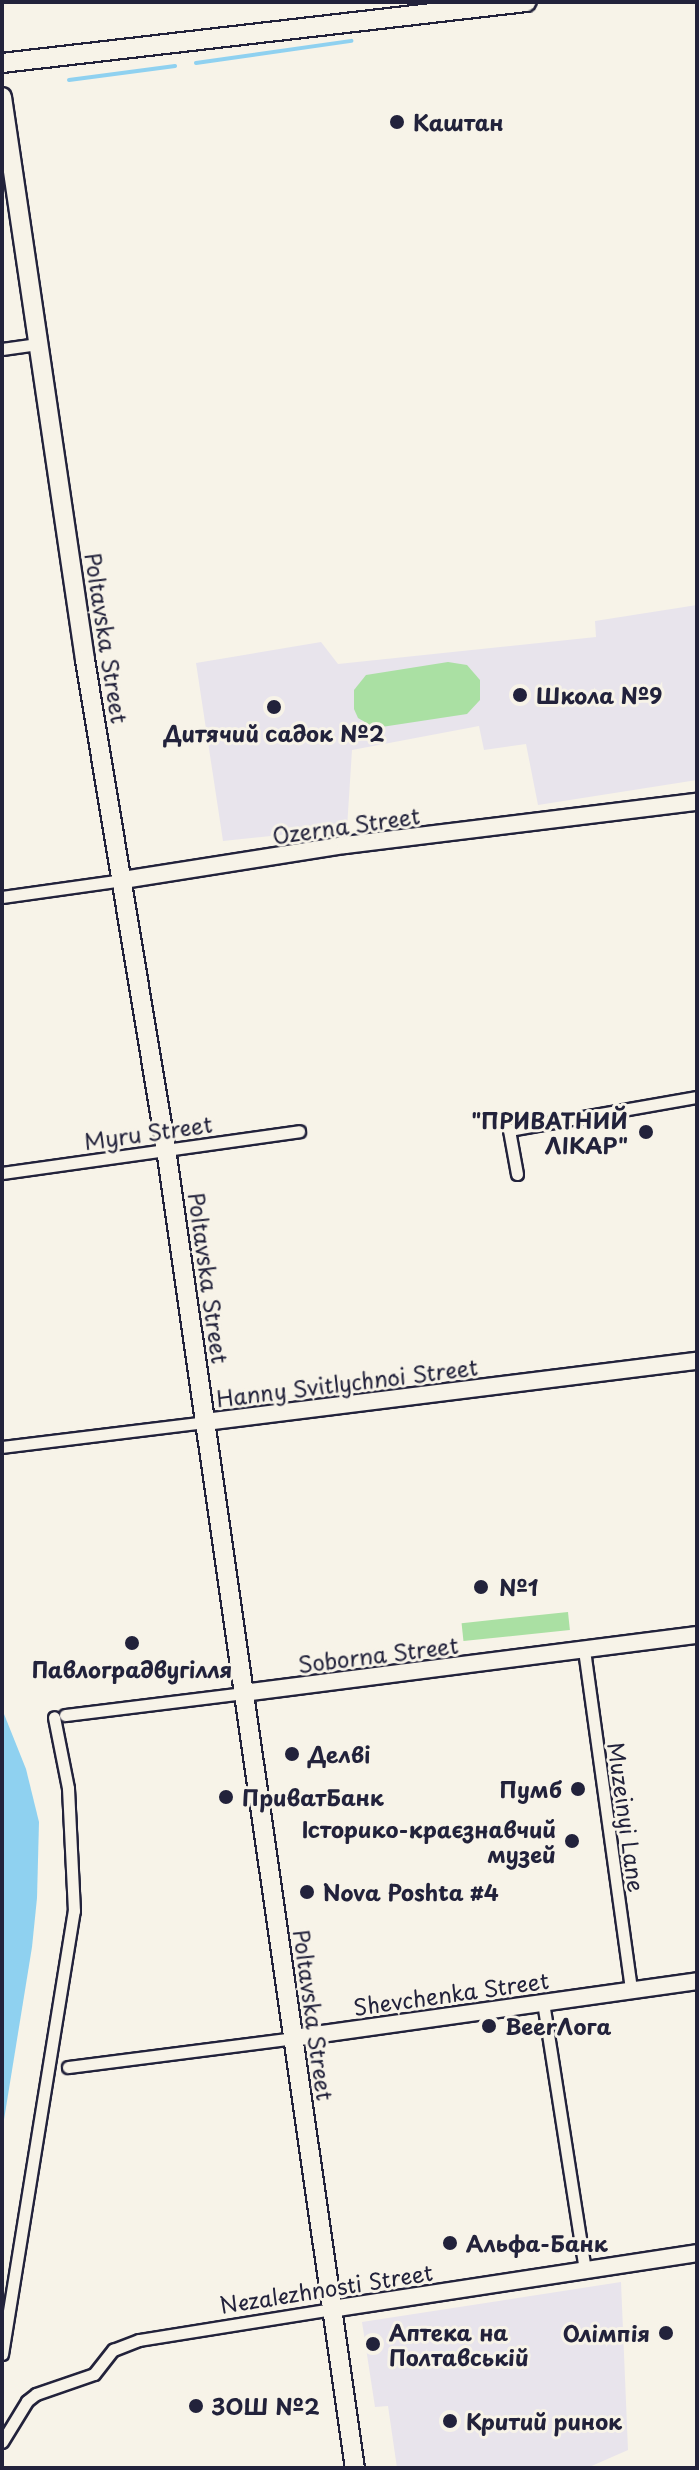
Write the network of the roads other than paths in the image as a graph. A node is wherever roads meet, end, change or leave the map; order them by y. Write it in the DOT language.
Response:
graph roads {
  1 [pos="526,2"];
  2 [pos="2,63"];
  3 [pos="2,97"];
  4 [pos="38,344"];
  5 [pos="2,349"];
  6 [pos="697,802"];
  7 [pos="123,880"];
  8 [pos="2,897"];
  9 [pos="697,1097"];
  10 [pos="299,1131"];
  11 [pos="166,1149"];
  12 [pos="2,1173"];
  13 [pos="517,1174"];
  14 [pos="697,1361"];
  15 [pos="205,1422"];
  16 [pos="2,1447"];
  17 [pos="697,1635"];
  18 [pos="584,1650"];
  19 [pos="243,1693"];
  20 [pos="697,1981"];
  21 [pos="631,1990"];
  22 [pos="543,2002"];
  23 [pos="293,2038"];
  24 [pos="68,2067"];
  25 [pos="697,2253"];
  26 [pos="585,2271"];
  27 [pos="332,2309"];
  28 [pos="2,2354"];
  29 [pos="2,2442"];
  30 [pos="355,2468"];
  1 -- 2 [label="main road"];
  3 -- 4 [label="main road, Poltavska Street"];
  4 -- 5 [label="street"];
  4 -- 7 [label="main road, Poltavska Street"];
  6 -- 7 [label="street, Ozerna Street"];
  7 -- 8 [label="street, Ozerna Street"];
  7 -- 11 [label="main road, Poltavska Street"];
  9 -- 13 [label="street"];
  10 -- 11 [label="street, Myru Street"];
  11 -- 12 [label="street, Myru Street"];
  11 -- 15 [label="main road, Poltavska Street"];
  14 -- 15 [label="street, Hanny Svitlychnoi Street"];
  15 -- 16 [label="street, Hanny Svitlychnoi Street"];
  15 -- 19 [label="main road, Poltavska Street"];
  17 -- 18 [label="street, Soborna Street"];
  18 -- 19 [label="street, Soborna Street"];
  18 -- 21 [label="street, Muzeinyi Lane"];
  19 -- 23 [label="main road, Poltavska Street"];
  19 -- 28 [label="street, Soborna Street"];
  20 -- 21 [label="street, Shevchenka Street"];
  21 -- 22 [label="street, Shevchenka Street"];
  22 -- 23 [label="street, Shevchenka Street"];
  22 -- 26 [label="street"];
  23 -- 24 [label="street, Shevchenka Street"];
  23 -- 27 [label="main road, Poltavska Street"];
  25 -- 26 [label="street, Nezalezhnosti Street"];
  26 -- 27 [label="street, Nezalezhnosti Street"];
  27 -- 29 [label="street, Nezalezhnosti Street"];
  27 -- 30 [label="main road, Poltavska Street"];
}
